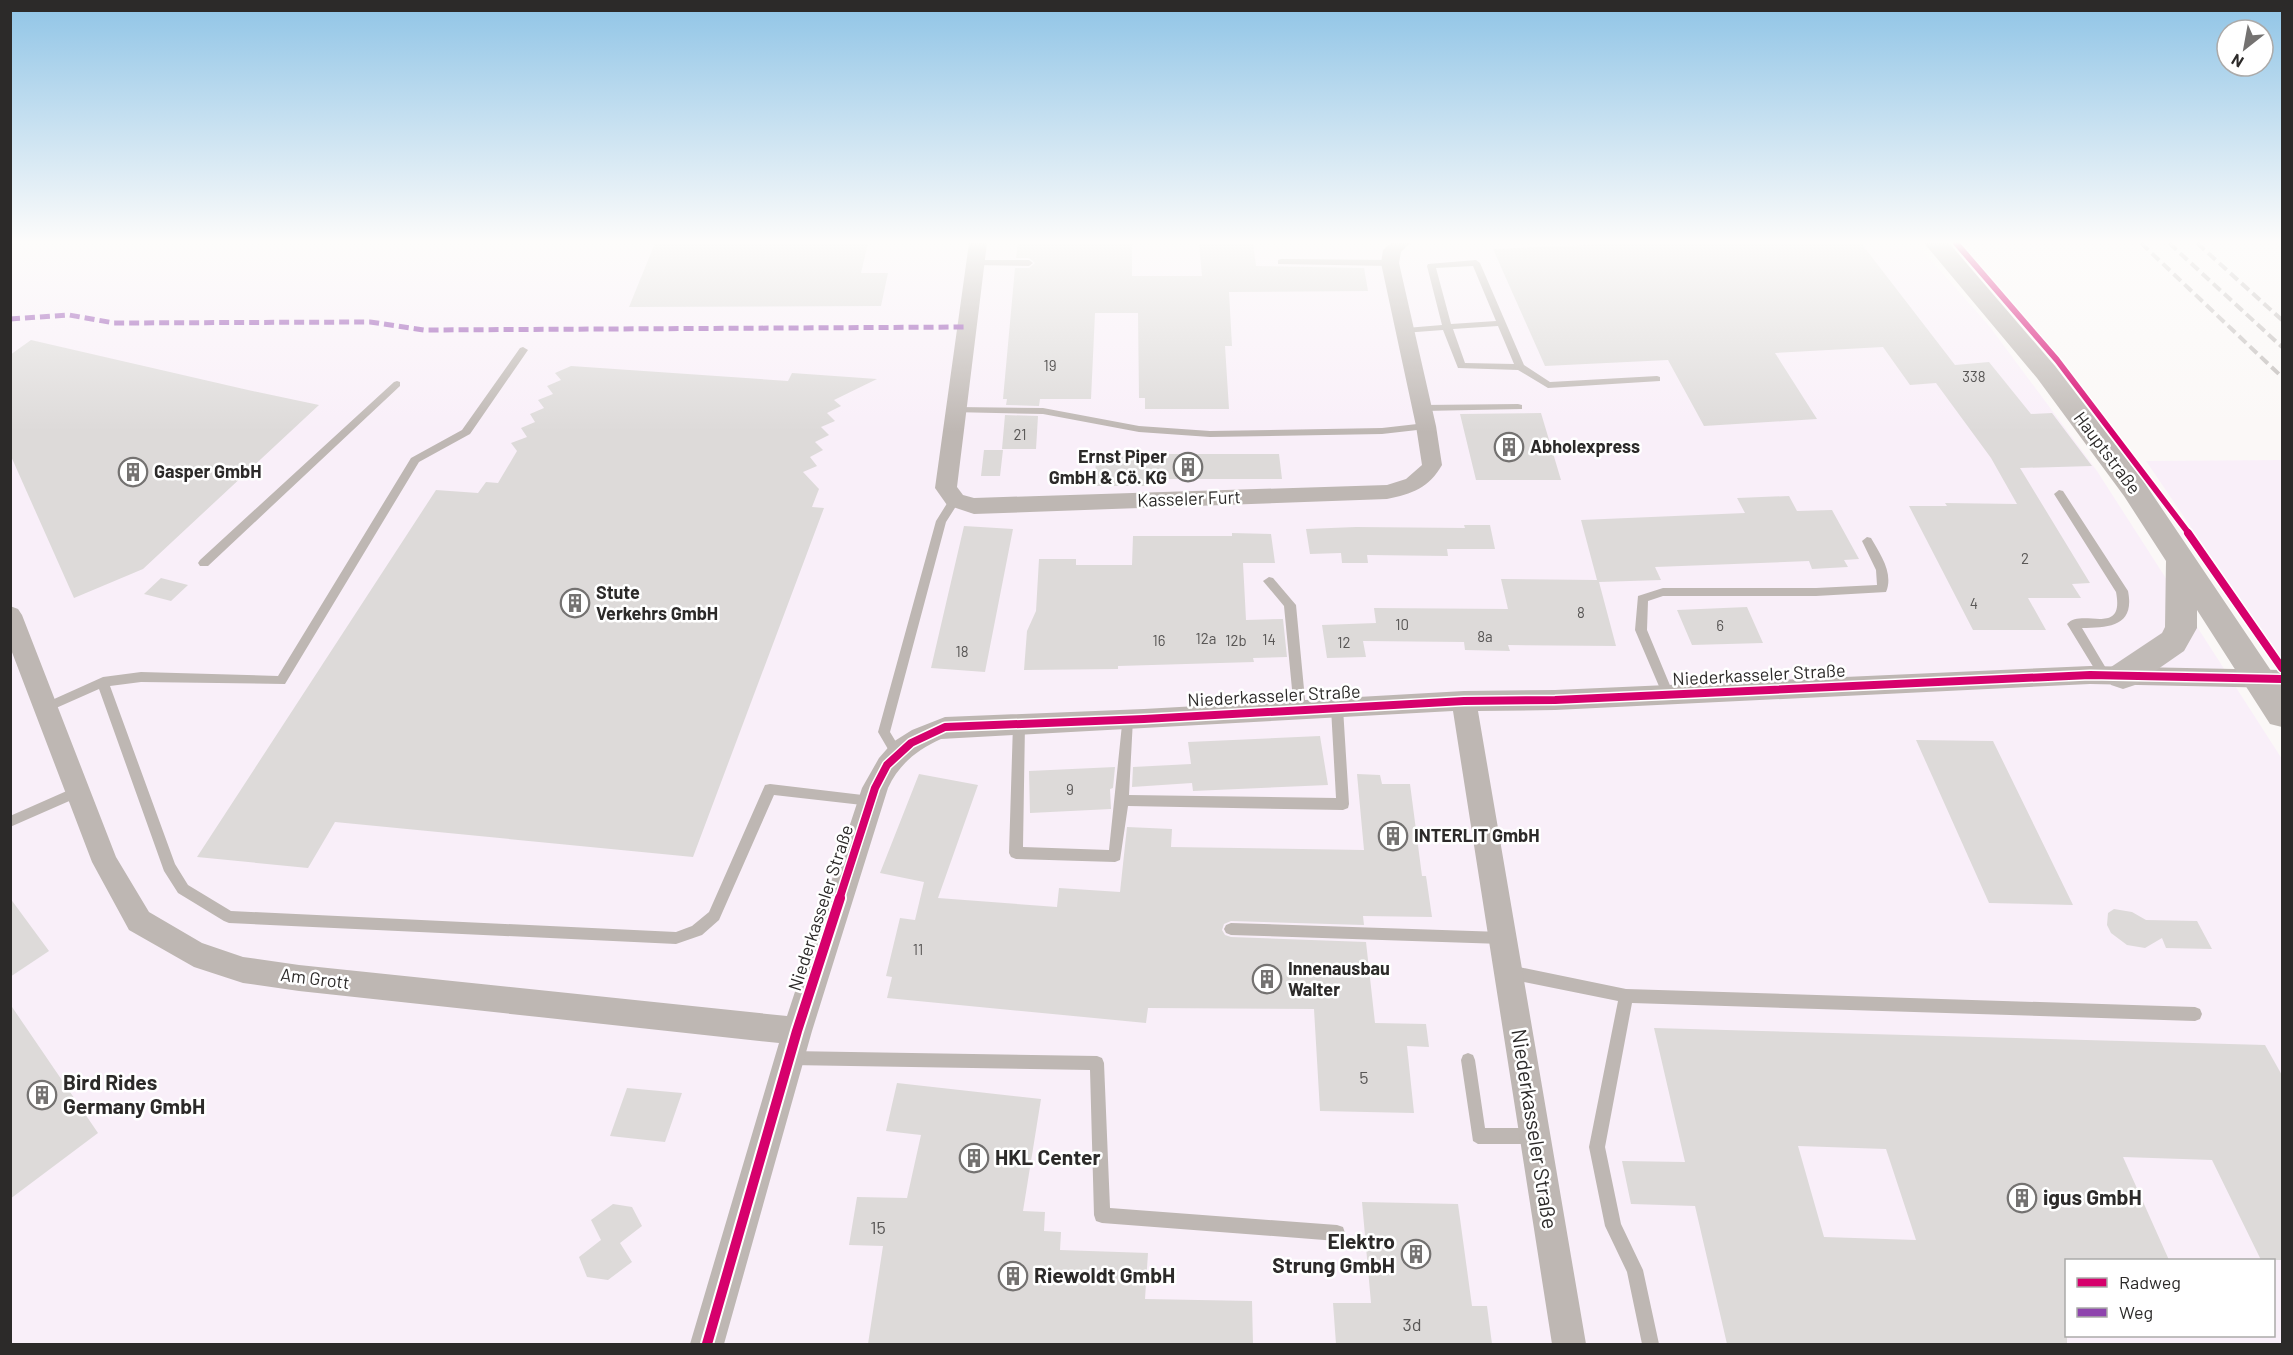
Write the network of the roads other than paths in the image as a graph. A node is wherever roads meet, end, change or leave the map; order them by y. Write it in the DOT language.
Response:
graph roads {
  1 [pos="969,306"];
  2 [pos="1400,306"];
  3 [pos="1442,306"];
  4 [pos="1494,306"];
  5 [pos="1990,306"];
  6 [pos="1501,323"];
  7 [pos="1447,327"];
  8 [pos="1406,331"];
  9 [pos="523,350"];
  10 [pos="1520,367"];
  11 [pos="1657,379"];
  12 [pos="397,384"];
  13 [pos="1518,407"];
  14 [pos="956,410"];
  15 [pos="1424,417"];
  16 [pos="2059,494"];
  17 [pos="955,500"];
  18 [pos="1867,541"];
  19 [pos="2181,558"];
  20 [pos="204,563"];
  21 [pos="1269,581"];
  22 [pos="10,615"];
  23 [pos="18,649"];
  24 [pos="2114,676"];
  25 [pos="2271,679"];
  26 [pos="103,682"];
  27 [pos="1668,695"];
  28 [pos="1464,700"];
  29 [pos="47,707"];
  30 [pos="1337,708"];
  31 [pos="1300,710"];
  32 [pos="2283,714"];
  33 [pos="1127,719"];
  34 [pos="1019,724"];
  35 [pos="896,752"];
  36 [pos="78,791"];
  37 [pos="1122,800"];
  38 [pos="871,801"];
  39 [pos="10,822"];
  40 [pos="1232,928"];
  41 [pos="1502,938"];
  42 [pos="1508,972"];
  43 [pos="1626,996"];
  44 [pos="2195,1014"];
  45 [pos="793,1044"];
  46 [pos="1468,1060"];
  47 [pos="1535,1136"];
  48 [pos="1337,1233"];
  49 [pos="707,1344"];
  50 [pos="1569,1344"];
  51 [pos="1650,1344"];
  1 -- 14 [label="street"];
  2 -- 8 [label="street"];
  3 -- 7 [label="lane"];
  4 -- 6 [label="lane"];
  5 -- 19 [label="main road, Hauptstraße"];
  6 -- 7 [label="lane"];
  6 -- 10 [label="lane"];
  7 -- 8 [label="lane"];
  7 -- 10 [label="lane"];
  8 -- 15 [label="street"];
  9 -- 26 [label="lane"];
  10 -- 11 [label="lane"];
  12 -- 20 [label="lane"];
  13 -- 15 [label="lane"];
  14 -- 15 [label="lane"];
  14 -- 17 [label="street"];
  15 -- 17 [label="street, Kasseler Furt"];
  16 -- 24 [label="lane"];
  17 -- 35 [label="lane"];
  18 -- 27 [label="lane"];
  19 -- 24 [label="main road"];
  19 -- 25 [label="main road, Hauptstraße"];
  21 -- 31 [label="lane"];
  22 -- 23 [label="street, Am Grott"];
  23 -- 29 [label="street, Am Grott"];
  24 -- 25 [label="street, Niederkasseler Straße"];
  24 -- 27 [label="street, Niederkasseler Straße"];
  25 -- 32 [label="main road, Hauptstraße"];
  26 -- 29 [label="lane"];
  26 -- 38 [label="lane"];
  27 -- 28 [label="street, Niederkasseler Straße"];
  28 -- 30 [label="street, Niederkasseler Straße"];
  28 -- 41 [label="street, Niederkasseler Straße"];
  29 -- 36 [label="street, Am Grott"];
  30 -- 31 [label="street, Niederkasseler Straße"];
  30 -- 37 [label="lane"];
  31 -- 33 [label="street, Niederkasseler Straße"];
  33 -- 34 [label="street, Niederkasseler Straße"];
  33 -- 37 [label="lane"];
  34 -- 35 [label="street, Niederkasseler Straße"];
  34 -- 37 [label="lane"];
  35 -- 38 [label="street, Niederkasseler Straße"];
  36 -- 39 [label="lane"];
  36 -- 45 [label="street, Am Grott"];
  38 -- 45 [label="street, Niederkasseler Straße"];
  40 -- 41 [label="lane"];
  41 -- 42 [label="street, Niederkasseler Straße"];
  42 -- 43 [label="lane"];
  42 -- 47 [label="street, Niederkasseler Straße"];
  43 -- 44 [label="lane"];
  43 -- 51 [label="lane"];
  45 -- 48 [label="lane"];
  45 -- 49 [label="street, Niederkasseler Straße"];
  46 -- 47 [label="lane"];
  47 -- 50 [label="street, Niederkasseler Straße"];
}
